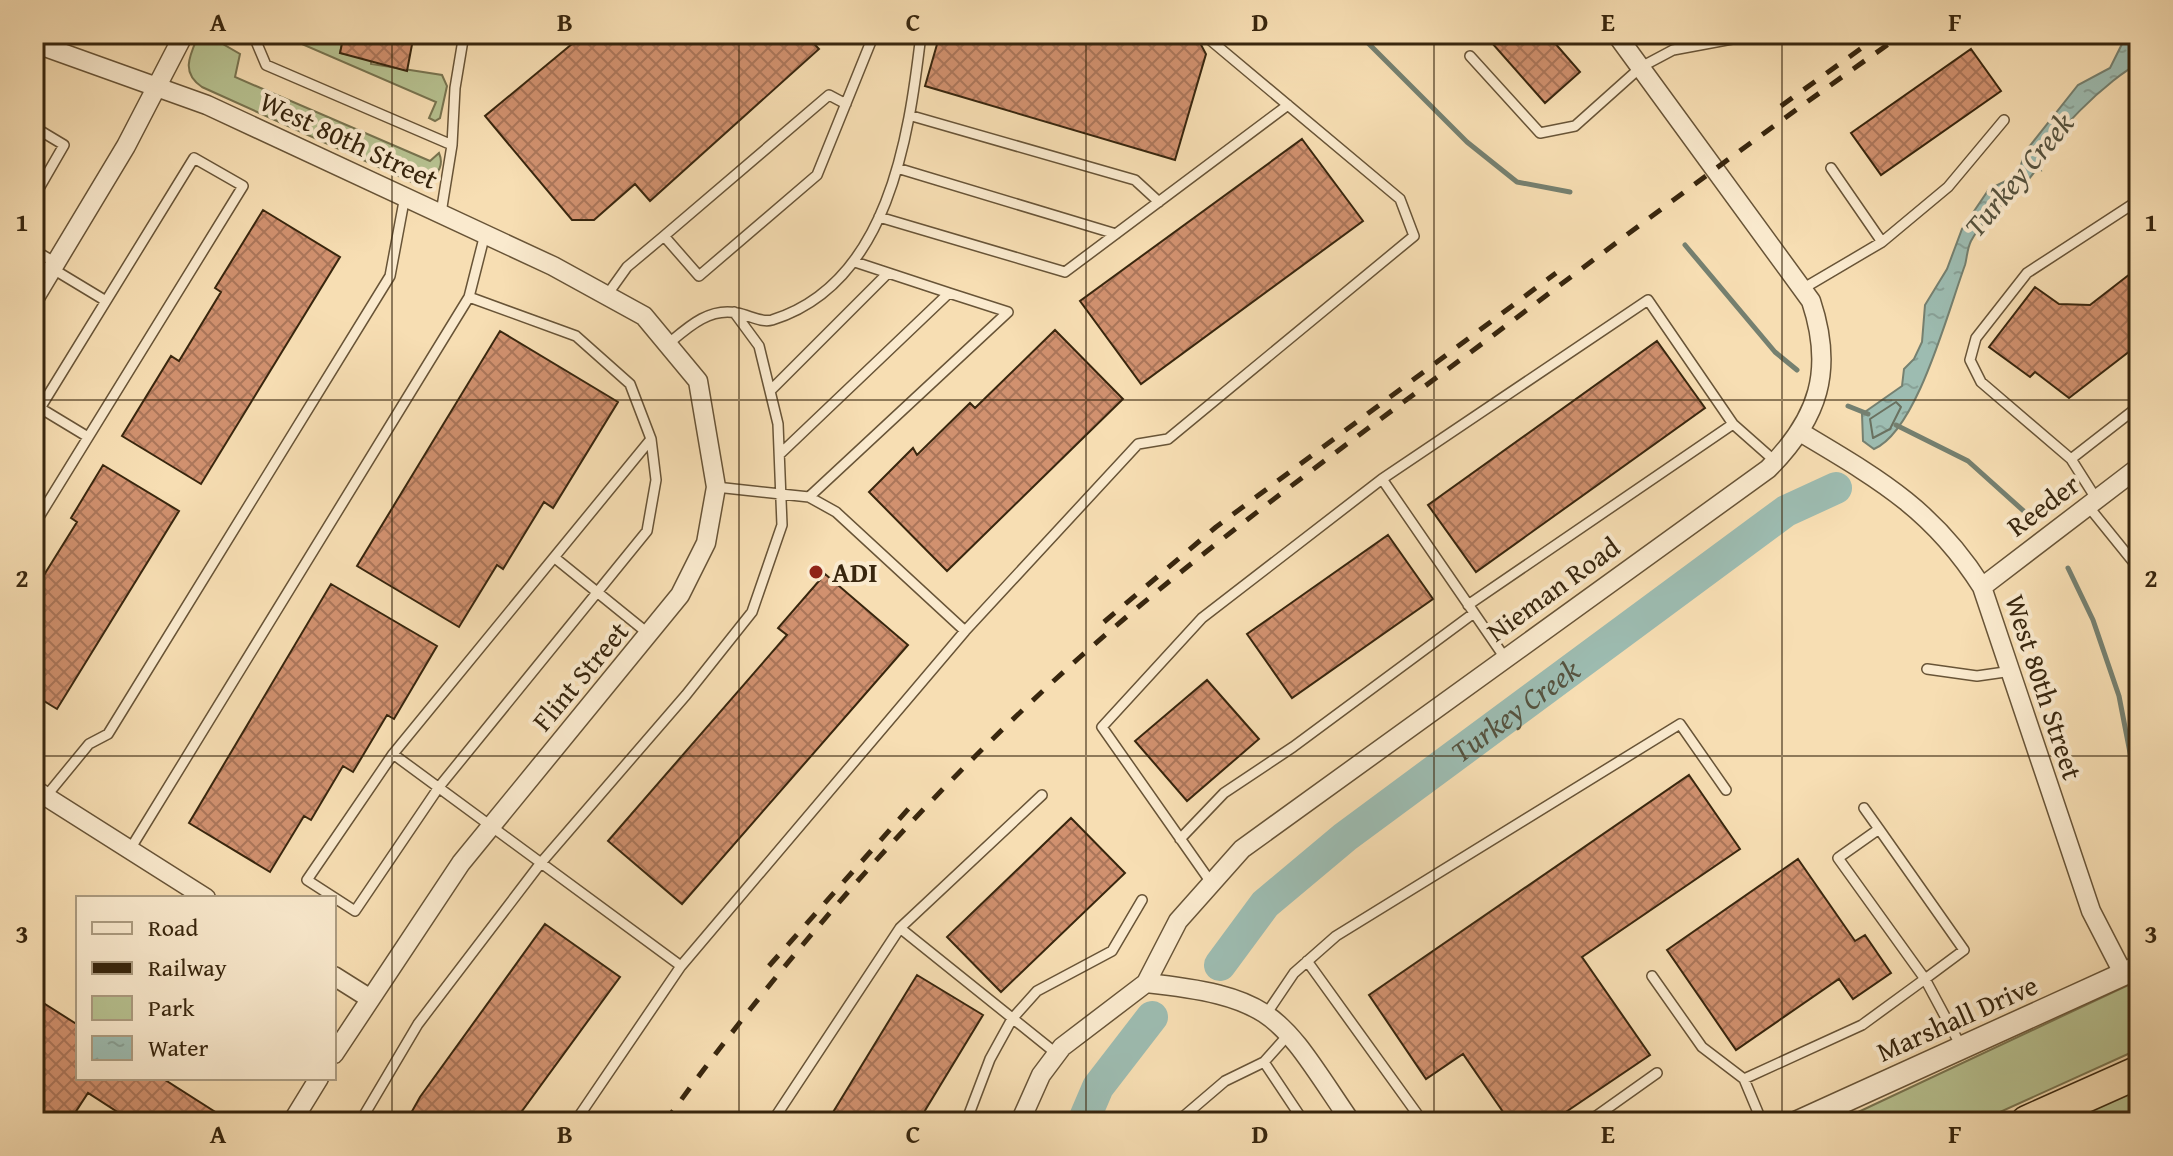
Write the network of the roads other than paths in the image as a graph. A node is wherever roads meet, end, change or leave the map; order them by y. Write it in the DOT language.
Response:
graph roads {
  1 [pos="184,34"];
  2 [pos="257,34"];
  3 [pos="464,34"];
  4 [pos="874,34"];
  5 [pos="921,34"];
  6 [pos="1203,34"];
  7 [pos="1616,34"];
  8 [pos="1699,34"];
  9 [pos="1759,34"];
  10 [pos="34,43"];
  11 [pos="1707,44"];
  12 [pos="1470,56"];
  13 [pos="1641,67"];
  14 [pos="159,86"];
  15 [pos="846,104"];
  16 [pos="1288,105"];
  17 [pos="912,116"];
  18 [pos="2004,120"];
  19 [pos="34,127"];
  20 [pos="452,145"];
  21 [pos="897,168"];
  22 [pos="1831,168"];
  23 [pos="35,192"];
  24 [pos="405,196"];
  25 [pos="2139,200"];
  26 [pos="1159,202"];
  27 [pos="441,213"];
  28 [pos="879,217"];
  29 [pos="485,234"];
  30 [pos="1116,234"];
  31 [pos="664,236"];
  32 [pos="1882,242"];
  33 [pos="34,250"];
  34 [pos="855,262"];
  35 [pos="54,266"];
  36 [pos="888,273"];
  37 [pos="1804,288"];
  38 [pos="949,293"];
  39 [pos="607,295"];
  40 [pos="469,297"];
  41 [pos="34,299"];
  42 [pos="106,301"];
  43 [pos="630,308"];
  44 [pos="734,312"];
  45 [pos="668,344"];
  46 [pos="770,391"];
  47 [pos="2139,406"];
  48 [pos="40,408"];
  49 [pos="34,418"];
  50 [pos="1733,424"];
  51 [pos="1800,432"];
  52 [pos="88,437"];
  53 [pos="651,439"];
  54 [pos="780,454"];
  55 [pos="2071,459"];
  56 [pos="1776,462"];
  57 [pos="2139,467"];
  58 [pos="1382,479"];
  59 [pos="716,487"];
  60 [pos="781,494"];
  61 [pos="809,497"];
  62 [pos="2092,503"];
  63 [pos="34,525"];
  64 [pos="555,558"];
  65 [pos="2139,569"];
  66 [pos="1982,587"];
  67 [pos="595,592"];
  68 [pos="1471,609"];
  69 [pos="965,631"];
  70 [pos="650,635"];
  71 [pos="1505,658"];
  72 [pos="1927,669"];
  73 [pos="2012,671"];
  74 [pos="393,754"];
  75 [pos="439,787"];
  76 [pos="1726,790"];
  77 [pos="1042,795"];
  78 [pos="38,799"];
  79 [pos="1864,808"];
  80 [pos="490,827"];
  81 [pos="1879,829"];
  82 [pos="1180,839"];
  83 [pos="129,851"];
  84 [pos="540,864"];
  85 [pos="1210,881"];
  86 [pos="203,896"];
  87 [pos="332,896"];
  88 [pos="336,899"];
  89 [pos="1142,900"];
  90 [pos="900,928"];
  91 [pos="1307,961"];
  92 [pos="681,966"];
  93 [pos="2132,971"];
  94 [pos="1652,976"];
  95 [pos="336,977"];
  96 [pos="1925,979"];
  97 [pos="1146,983"];
  98 [pos="369,998"];
  99 [pos="1267,1013"];
  100 [pos="1012,1019"];
  101 [pos="1290,1033"];
  102 [pos="1962,1048"];
  103 [pos="336,1051"];
  104 [pos="1057,1054"];
  105 [pos="1264,1062"];
  106 [pos="2139,1072"];
  107 [pos="1657,1073"];
  108 [pos="1744,1079"];
  109 [pos="318,1080"];
  110 [pos="292,1122"];
  111 [pos="360,1122"];
  112 [pos="575,1122"];
  113 [pos="772,1122"];
  114 [pos="966,1122"];
  115 [pos="1020,1122"];
  116 [pos="1177,1122"];
  117 [pos="1304,1122"];
  118 [pos="1351,1122"];
  119 [pos="1423,1122"];
  120 [pos="1588,1122"];
  121 [pos="1762,1122"];
  122 [pos="1798,1122"];
  123 [pos="2027,1122"];
  1 -- 14 [label="street"];
  2 -- 20 [label="lane"];
  3 -- 20 [label="lane"];
  4 -- 15 [label="lane"];
  5 -- 17 [label="lane"];
  6 -- 16 [label="lane"];
  7 -- 13 [label="street, Nieman Road"];
  8 -- 11 [label="lane"];
  9 -- 11 [label="lane"];
  10 -- 14 [label="street, West 80th Street"];
  11 -- 13 [label="lane"];
  12 -- 13 [label="lane"];
  13 -- 37 [label="street, Nieman Road"];
  14 -- 24 [label="street, West 80th Street"];
  14 -- 35 [label="street"];
  15 -- 31 [label="lane"];
  15 -- 31 [label="lane"];
  16 -- 26 [label="lane"];
  16 -- 69 [label="lane"];
  17 -- 21 [label="lane"];
  17 -- 26 [label="lane"];
  18 -- 32 [label="lane"];
  19 -- 23 [label="lane"];
  20 -- 27 [label="lane"];
  21 -- 28 [label="lane"];
  21 -- 30 [label="lane"];
  22 -- 32 [label="lane"];
  24 -- 27 [label="street, West 80th Street"];
  24 -- 78 [label="lane"];
  25 -- 55 [label="lane"];
  26 -- 30 [label="lane"];
  27 -- 29 [label="street, West 80th Street"];
  28 -- 30 [label="lane"];
  28 -- 34 [label="lane"];
  29 -- 39 [label="street, West 80th Street"];
  29 -- 40 [label="lane"];
  31 -- 39 [label="lane"];
  32 -- 37 [label="lane"];
  33 -- 35 [label="lane"];
  34 -- 36 [label="lane"];
  34 -- 44 [label="lane"];
  35 -- 41 [label="street"];
  35 -- 42 [label="lane"];
  36 -- 38 [label="lane"];
  36 -- 46 [label="lane"];
  37 -- 51 [label="street, Nieman Road"];
  38 -- 54 [label="lane"];
  38 -- 61 [label="lane"];
  39 -- 43 [label="street, West 80th Street"];
  40 -- 53 [label="lane"];
  40 -- 83 [label="lane"];
  42 -- 48 [label="lane"];
  42 -- 52 [label="lane"];
  43 -- 45 [label="street, Flint Street"];
  44 -- 45 [label="lane"];
  44 -- 46 [label="lane"];
  45 -- 59 [label="street, Flint Street"];
  46 -- 54 [label="lane"];
  47 -- 55 [label="lane"];
  48 -- 49 [label="lane"];
  48 -- 52 [label="lane"];
  50 -- 56 [label="lane"];
  50 -- 58 [label="lane"];
  50 -- 68 [label="lane"];
  51 -- 56 [label="street, Nieman Road"];
  51 -- 66 [label="street, West 80th Street"];
  52 -- 63 [label="lane"];
  53 -- 64 [label="lane"];
  53 -- 67 [label="lane"];
  54 -- 60 [label="lane"];
  55 -- 62 [label="lane"];
  56 -- 71 [label="street, Nieman Road"];
  57 -- 62 [label="street, Reeder"];
  58 -- 68 [label="lane"];
  58 -- 82 [label="lane"];
  59 -- 60 [label="lane"];
  59 -- 70 [label="street, Flint Street"];
  60 -- 61 [label="lane"];
  60 -- 84 [label="lane"];
  61 -- 69 [label="lane"];
  62 -- 65 [label="lane"];
  62 -- 66 [label="street, Reeder"];
  64 -- 67 [label="lane"];
  64 -- 74 [label="lane"];
  66 -- 73 [label="street, West 80th Street"];
  67 -- 70 [label="lane"];
  67 -- 75 [label="lane"];
  68 -- 71 [label="lane"];
  68 -- 82 [label="lane"];
  69 -- 92 [label="lane"];
  70 -- 80 [label="street, Flint Street"];
  71 -- 85 [label="street, Nieman Road"];
  72 -- 73 [label="lane"];
  73 -- 93 [label="street, West 80th Street"];
  74 -- 75 [label="lane"];
  74 -- 87 [label="lane"];
  75 -- 80 [label="lane"];
  75 -- 88 [label="lane"];
  76 -- 91 [label="lane"];
  77 -- 90 [label="lane"];
  78 -- 83 [label="street"];
  79 -- 81 [label="lane"];
  80 -- 84 [label="lane"];
  80 -- 98 [label="street, Flint Street"];
  81 -- 96 [label="lane"];
  81 -- 96 [label="lane"];
  82 -- 85 [label="lane"];
  83 -- 86 [label="street"];
  84 -- 92 [label="lane"];
  84 -- 111 [label="lane"];
  85 -- 97 [label="street, Nieman Road"];
  89 -- 100 [label="lane"];
  90 -- 100 [label="lane"];
  90 -- 113 [label="lane"];
  91 -- 99 [label="lane"];
  91 -- 119 [label="lane"];
  92 -- 112 [label="lane"];
  93 -- 102 [label="street, Marshall Drive"];
  94 -- 108 [label="lane"];
  95 -- 98 [label="street"];
  96 -- 102 [label="lane"];
  96 -- 108 [label="lane"];
  97 -- 99 [label="street"];
  97 -- 104 [label="street, Nieman Road"];
  98 -- 103 [label="street, Flint Street"];
  99 -- 101 [label="street"];
  100 -- 104 [label="lane"];
  100 -- 114 [label="lane"];
  101 -- 105 [label="lane"];
  101 -- 118 [label="street"];
  102 -- 122 [label="street, Marshall Drive"];
  104 -- 115 [label="street, Nieman Road"];
  105 -- 116 [label="lane"];
  105 -- 117 [label="lane"];
  106 -- 123 [label="highway"];
  107 -- 120 [label="lane"];
  108 -- 121 [label="lane"];
  109 -- 110 [label="street"];
}
